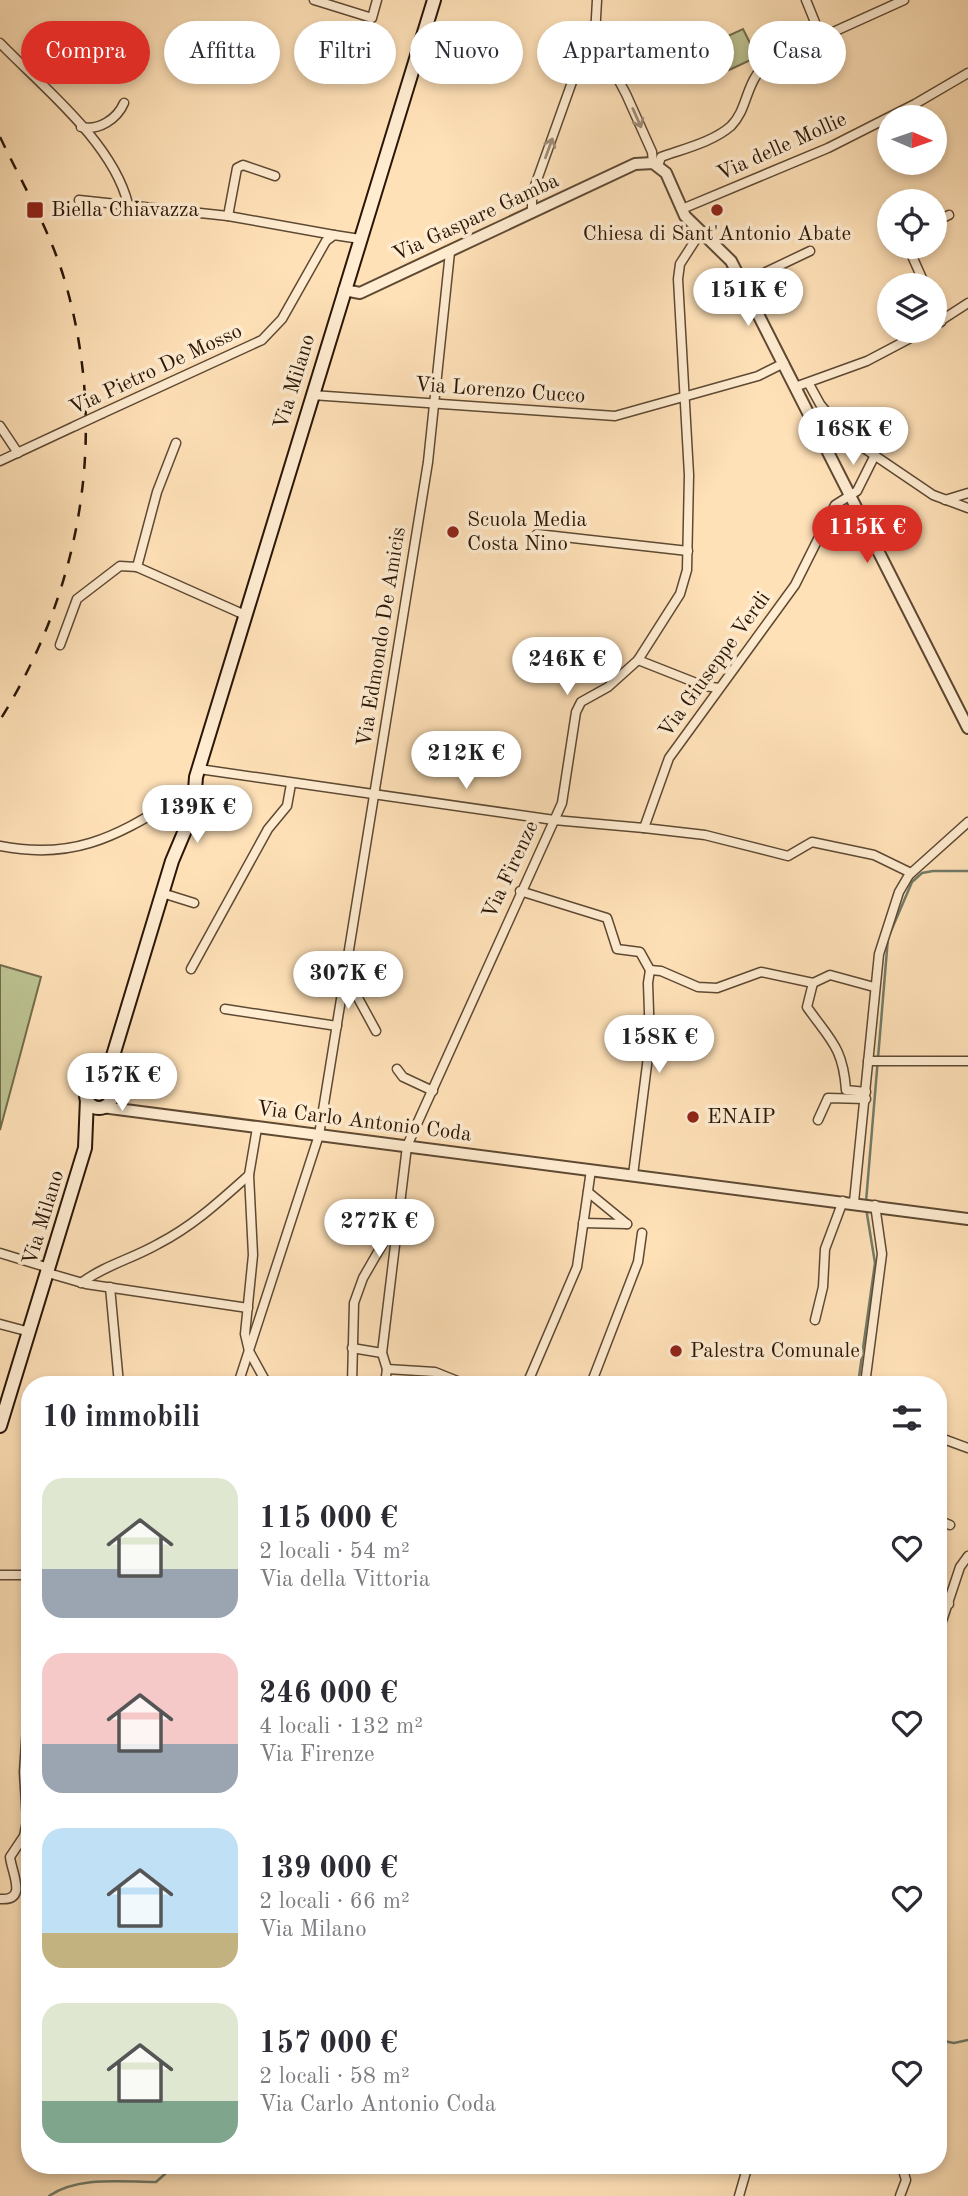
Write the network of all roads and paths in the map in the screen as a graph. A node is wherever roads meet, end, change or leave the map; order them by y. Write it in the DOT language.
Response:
graph roads {
  1 [pos="314,0"];
  2 [pos="377,0"];
  3 [pos="434,0"];
  4 [pos="597,0"];
  5 [pos="806,0"];
  6 [pos="904,0"];
  7 [pos="332,3"];
  8 [pos="596,21"];
  9 [pos="815,21"];
  10 [pos="846,26"];
  11 [pos="0,43"];
  12 [pos="968,73"];
  13 [pos="571,84"];
  14 [pos="621,84"];
  15 [pos="750,84"];
  16 [pos="124,103"];
  17 [pos="81,127"];
  18 [pos="655,164"];
  19 [pos="275,176"];
  20 [pos="79,200"];
  21 [pos="128,204"];
  22 [pos="682,209"];
  23 [pos="531,213"];
  24 [pos="229,216"];
  25 [pos="700,233"];
  26 [pos="334,235"];
  27 [pos="360,239"];
  28 [pos="810,251"];
  29 [pos="450,252"];
  30 [pos="743,283"];
  31 [pos="344,290"];
  32 [pos="968,303"];
  33 [pos="947,317"];
  34 [pos="901,343"];
  35 [pos="784,363"];
  36 [pos="809,384"];
  37 [pos="795,387"];
  38 [pos="312,395"];
  39 [pos="685,398"];
  40 [pos="434,404"];
  41 [pos="0,426"];
  42 [pos="176,443"];
  43 [pos="18,453"];
  44 [pos="875,455"];
  45 [pos="0,461"];
  46 [pos="968,493"];
  47 [pos="849,495"];
  48 [pos="946,500"];
  49 [pos="968,508"];
  50 [pos="537,534"];
  51 [pos="688,551"];
  52 [pos="137,567"];
  53 [pos="245,615"];
  54 [pos="60,645"];
  55 [pos="638,660"];
  56 [pos="719,688"];
  57 [pos="965,717"];
  58 [pos="968,728"];
  59 [pos="197,773"];
  60 [pos="291,784"];
  61 [pos="375,794"];
  62 [pos="182,808"];
  63 [pos="554,820"];
  64 [pos="968,822"];
  65 [pos="644,828"];
  66 [pos="0,846"];
  67 [pos="911,873"];
  68 [pos="520,891"];
  69 [pos="162,893"];
  70 [pos="194,904"];
  71 [pos="191,969"];
  72 [pos="650,970"];
  73 [pos="346,976"];
  74 [pos="813,983"];
  75 [pos="874,987"];
  76 [pos="225,1009"];
  77 [pos="337,1026"];
  78 [pos="376,1031"];
  79 [pos="650,1041"];
  80 [pos="697,1051"];
  81 [pos="868,1061"];
  82 [pos="968,1061"];
  83 [pos="111,1063"];
  84 [pos="397,1069"];
  85 [pos="96,1082"];
  86 [pos="433,1091"];
  87 [pos="112,1093"];
  88 [pos="866,1095"];
  89 [pos="87,1098"];
  90 [pos="100,1107"];
  91 [pos="133,1111"];
  92 [pos="818,1121"];
  93 [pos="257,1128"];
  94 [pos="319,1135"];
  95 [pos="407,1146"];
  96 [pos="85,1148"];
  97 [pos="591,1170"];
  98 [pos="249,1175"];
  99 [pos="633,1175"];
  100 [pos="588,1192"];
  101 [pos="848,1202"];
  102 [pos="875,1205"];
  103 [pos="399,1216"];
  104 [pos="968,1219"];
  105 [pos="583,1223"];
  106 [pos="642,1233"];
  107 [pos="0,1253"];
  108 [pos="48,1270"];
  109 [pos="80,1283"];
  110 [pos="110,1287"];
  111 [pos="248,1308"];
  112 [pos="815,1320"];
  113 [pos="0,1324"];
  114 [pos="30,1332"];
  115 [pos="352,1348"];
  116 [pos="249,1352"];
  117 [pos="382,1353"];
  118 [pos="387,1369"];
  119 [pos="118,1376"];
  120 [pos="241,1376"];
  121 [pos="262,1376"];
  122 [pos="352,1376"];
  123 [pos="386,1376"];
  124 [pos="445,1376"];
  125 [pos="530,1376"];
  126 [pos="594,1376"];
  127 [pos="866,1376"];
  128 [pos="0,1426"];
  129 [pos="947,1440"];
  130 [pos="968,1448"];
  131 [pos="947,1524"];
  132 [pos="950,1525"];
  133 [pos="968,1556"];
  134 [pos="0,1575"];
  135 [pos="21,1575"];
  136 [pos="949,1604"];
  137 [pos="947,1609"];
  138 [pos="21,1840"];
  139 [pos="0,1899"];
  140 [pos="745,2174"];
  141 [pos="904,2174"];
  142 [pos="739,2196"];
  143 [pos="900,2196"];
  1 -- 7 [label="street"];
  2 -- 7 [label="street"];
  3 -- 27 [label="main road, Via Milano"];
  4 -- 8 [label="street"];
  5 -- 9 [label="street"];
  6 -- 10 [label="street"];
  11 -- 17 [label="street"];
  12 -- 22 [label="street, Via delle Mollie"];
  23 -- 13 [label="street, one-way"];
  14 -- 18 [label="street, one-way"];
  15 -- 18 [label="street"];
  16 -- 17 [label="street"];
  17 -- 21 [label="street"];
  18 -- 22 [label="street"];
  18 -- 23 [label="street, Via Gaspare Gamba"];
  19 -- 24 [label="street"];
  20 -- 21 [label="street"];
  21 -- 24 [label="street"];
  22 -- 25 [label="street"];
  23 -- 29 [label="street, Via Gaspare Gamba"];
  24 -- 26 [label="street"];
  25 -- 30 [label="street"];
  25 -- 39 [label="street, Via Firenze"];
  26 -- 27 [label="street"];
  26 -- 43 [label="street, Via Pietro De Mosso, bridge"];
  27 -- 31 [label="main road, Via Milano"];
  28 -- 30 [label="street"];
  29 -- 31 [label="street, Via Gaspare Gamba"];
  29 -- 40 [label="street, Via Edmondo De Amicis"];
  30 -- 35 [label="street"];
  31 -- 38 [label="main road, Via Milano"];
  32 -- 33 [label="street"];
  34 -- 36 [label="street"];
  35 -- 37 [label="street"];
  35 -- 39 [label="street, Via Lorenzo Cucco"];
  36 -- 37 [label="street"];
  36 -- 44 [label="street"];
  37 -- 47 [label="street"];
  38 -- 40 [label="street, Via Lorenzo Cucco"];
  38 -- 53 [label="main road, Via Milano"];
  39 -- 40 [label="street, Via Lorenzo Cucco"];
  39 -- 51 [label="street, Via Firenze"];
  40 -- 61 [label="street, Via Edmondo De Amicis"];
  41 -- 43 [label="street"];
  42 -- 52 [label="street"];
  43 -- 45 [label="street, Via Pietro De Mosso"];
  44 -- 47 [label="street, Via Giuseppe Verdi"];
  44 -- 48 [label="street"];
  46 -- 48 [label="street"];
  47 -- 56 [label="street, Via Giuseppe Verdi"];
  47 -- 57 [label="street"];
  48 -- 49 [label="street"];
  50 -- 51 [label="street"];
  51 -- 55 [label="street, Via Firenze"];
  52 -- 53 [label="street"];
  52 -- 54 [label="street"];
  53 -- 59 [label="main road, Via Milano"];
  55 -- 56 [label="street"];
  55 -- 63 [label="street, Via Firenze"];
  56 -- 65 [label="street, Via Giuseppe Verdi"];
  57 -- 58 [label="street"];
  59 -- 60 [label="street"];
  59 -- 62 [label="main road, Via Milano"];
  60 -- 61 [label="street"];
  60 -- 71 [label="street"];
  61 -- 63 [label="street"];
  61 -- 73 [label="street, Via Edmondo De Amicis"];
  62 -- 66 [label="street"];
  62 -- 69 [label="main road, Via Milano"];
  63 -- 65 [label="street"];
  63 -- 68 [label="street, Via Firenze"];
  64 -- 67 [label="street"];
  65 -- 67 [label="street"];
  67 -- 75 [label="street"];
  68 -- 72 [label="street"];
  68 -- 86 [label="street, Via Firenze"];
  69 -- 70 [label="street"];
  69 -- 83 [label="main road, Via Milano"];
  72 -- 74 [label="street"];
  72 -- 79 [label="street"];
  73 -- 77 [label="street, Via Edmondo De Amicis"];
  73 -- 78 [label="street"];
  74 -- 75 [label="street"];
  74 -- 88 [label="street"];
  75 -- 81 [label="street"];
  76 -- 77 [label="street"];
  77 -- 94 [label="street, Via Edmondo De Amicis"];
  79 -- 80 [label="street"];
  79 -- 99 [label="street"];
  81 -- 82 [label="street"];
  81 -- 88 [label="street"];
  83 -- 85 [label="main road, Via Milano"];
  83 -- 87 [label="main road, Via Milano"];
  84 -- 86 [label="street"];
  85 -- 87 [label="main road"];
  85 -- 89 [label="main road, Via Milano"];
  86 -- 95 [label="street, Via Firenze"];
  87 -- 90 [label="main road"];
  87 -- 91 [label="street, Via Carlo Antonio Coda"];
  88 -- 92 [label="street"];
  88 -- 101 [label="street"];
  89 -- 90 [label="main road"];
  89 -- 96 [label="main road, Via Milano"];
  90 -- 91 [label="street, Via Carlo Antonio Coda"];
  90 -- 96 [label="main road"];
  91 -- 93 [label="street, Via Carlo Antonio Coda"];
  93 -- 94 [label="street, Via Carlo Antonio Coda"];
  93 -- 98 [label="street"];
  94 -- 95 [label="street, Via Carlo Antonio Coda"];
  94 -- 116 [label="street, Via Edmondo De Amicis"];
  95 -- 97 [label="street, Via Carlo Antonio Coda"];
  95 -- 103 [label="street, Via Firenze"];
  96 -- 108 [label="main road, Via Milano"];
  97 -- 99 [label="street, Via Carlo Antonio Coda"];
  97 -- 100 [label="street"];
  98 -- 109 [label="street"];
  98 -- 111 [label="street"];
  99 -- 101 [label="street, Via Carlo Antonio Coda"];
  100 -- 105 [label="street"];
  100 -- 105 [label="street"];
  101 -- 102 [label="street, Via Carlo Antonio Coda"];
  101 -- 112 [label="street"];
  102 -- 104 [label="street, Via Carlo Antonio Coda"];
  102 -- 127 [label="street"];
  103 -- 115 [label="street"];
  103 -- 117 [label="street, Via Firenze"];
  105 -- 125 [label="street"];
  106 -- 126 [label="street"];
  107 -- 108 [label="street"];
  108 -- 109 [label="street"];
  108 -- 114 [label="main road, Via Milano"];
  109 -- 110 [label="street"];
  110 -- 111 [label="street"];
  110 -- 119 [label="street"];
  111 -- 116 [label="street"];
  113 -- 114 [label="street"];
  114 -- 128 [label="main road, Via Milano"];
  115 -- 117 [label="street"];
  115 -- 122 [label="street"];
  116 -- 120 [label="street, Via Edmondo De Amicis"];
  116 -- 121 [label="street"];
  117 -- 118 [label="street"];
  118 -- 123 [label="street"];
  118 -- 124 [label="street"];
  129 -- 130 [label="street"];
  131 -- 132 [label="street"];
  133 -- 136 [label="street"];
  134 -- 135 [label="street"];
  136 -- 137 [label="street"];
  138 -- 139 [label="street"];
  140 -- 142 [label="street"];
  141 -- 143 [label="street"];
}
